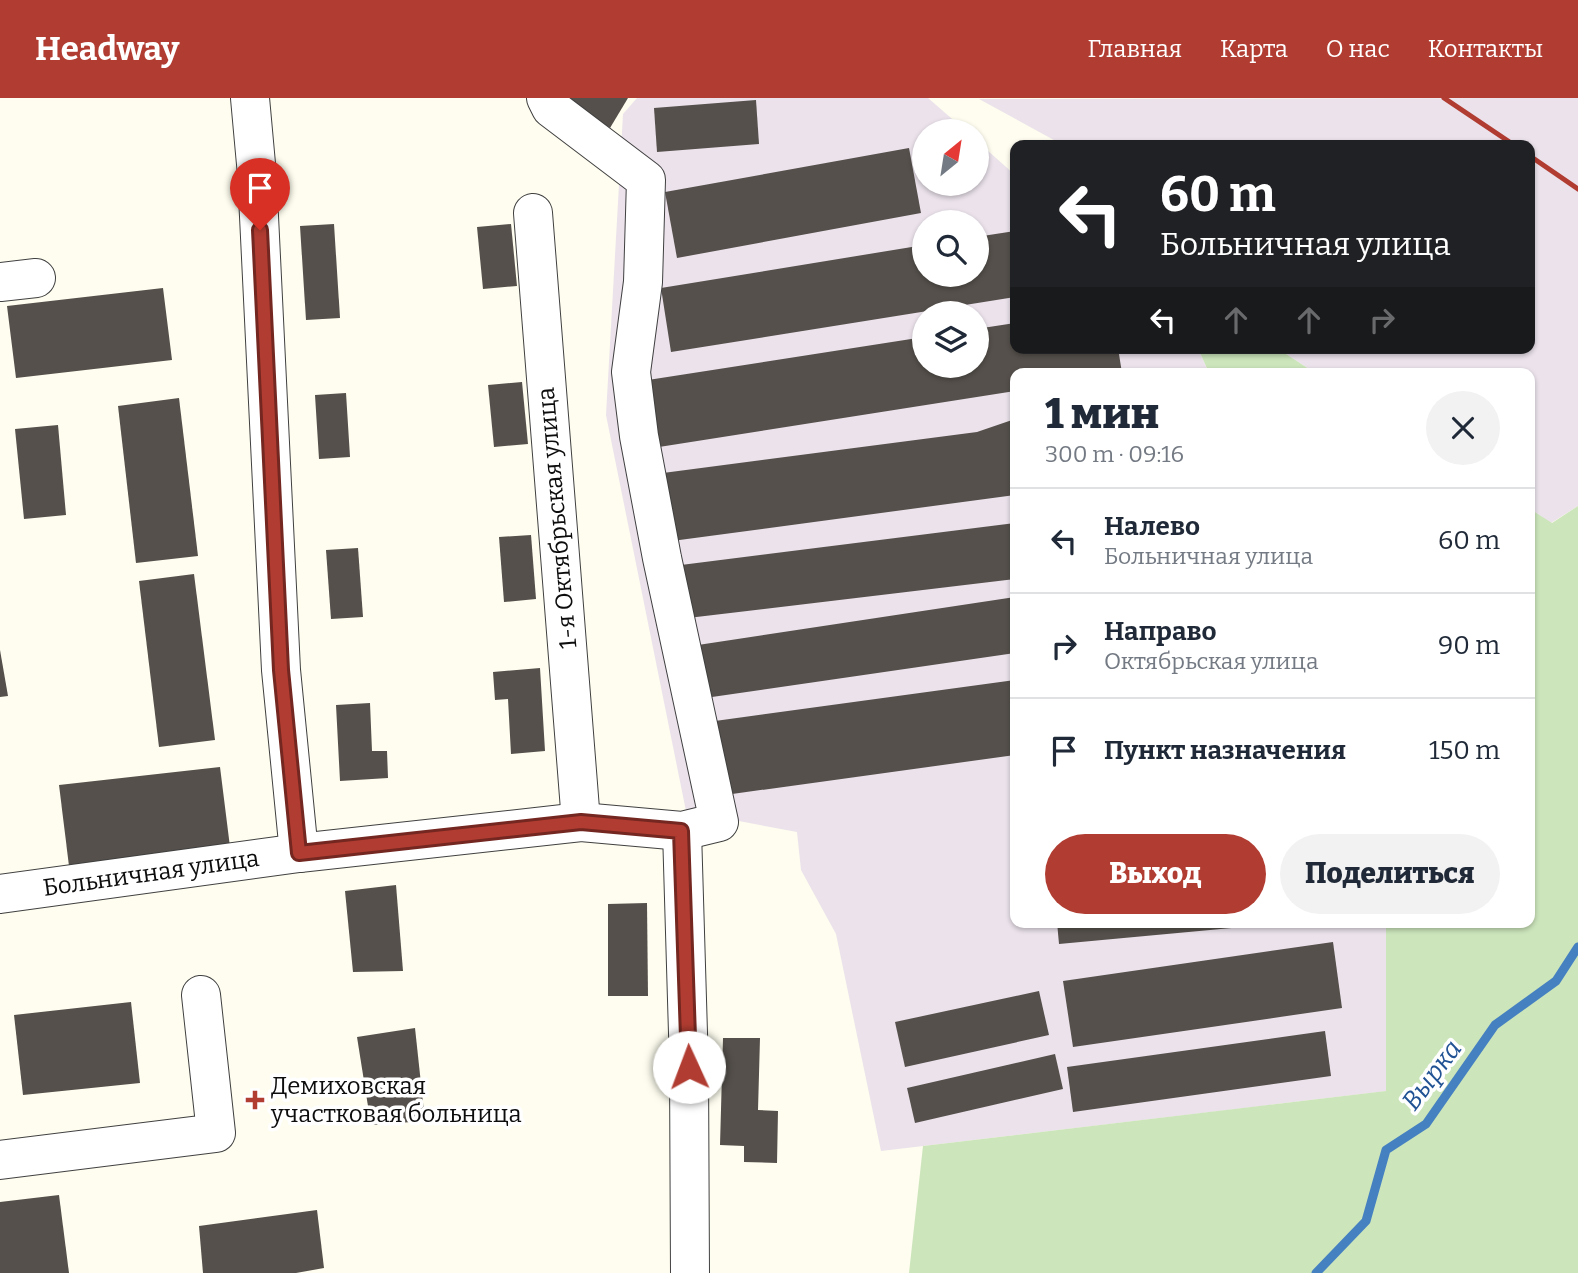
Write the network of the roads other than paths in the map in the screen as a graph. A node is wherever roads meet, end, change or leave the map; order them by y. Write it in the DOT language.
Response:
graph roads {
  1 [pos="250,98"];
  2 [pos="545,98"];
  3 [pos="533,213"];
  4 [pos="581,822"];
  5 [pos="681,831"];
  6 [pos="299,853"];
  7 [pos="0,894"];
  8 [pos="201,995"];
  9 [pos="0,1160"];
  10 [pos="690,1273"];
  1 -- 6 [label="lane"];
  2 -- 5 [label="lane, Больничная улица"];
  3 -- 4 [label="lane, 1-я Октябрьская улица"];
  4 -- 5 [label="lane, Больничная улица"];
  4 -- 6 [label="lane, Больничная улица"];
  5 -- 10 [label="lane"];
  6 -- 7 [label="lane, Больничная улица"];
  8 -- 9 [label="lane"];
}
